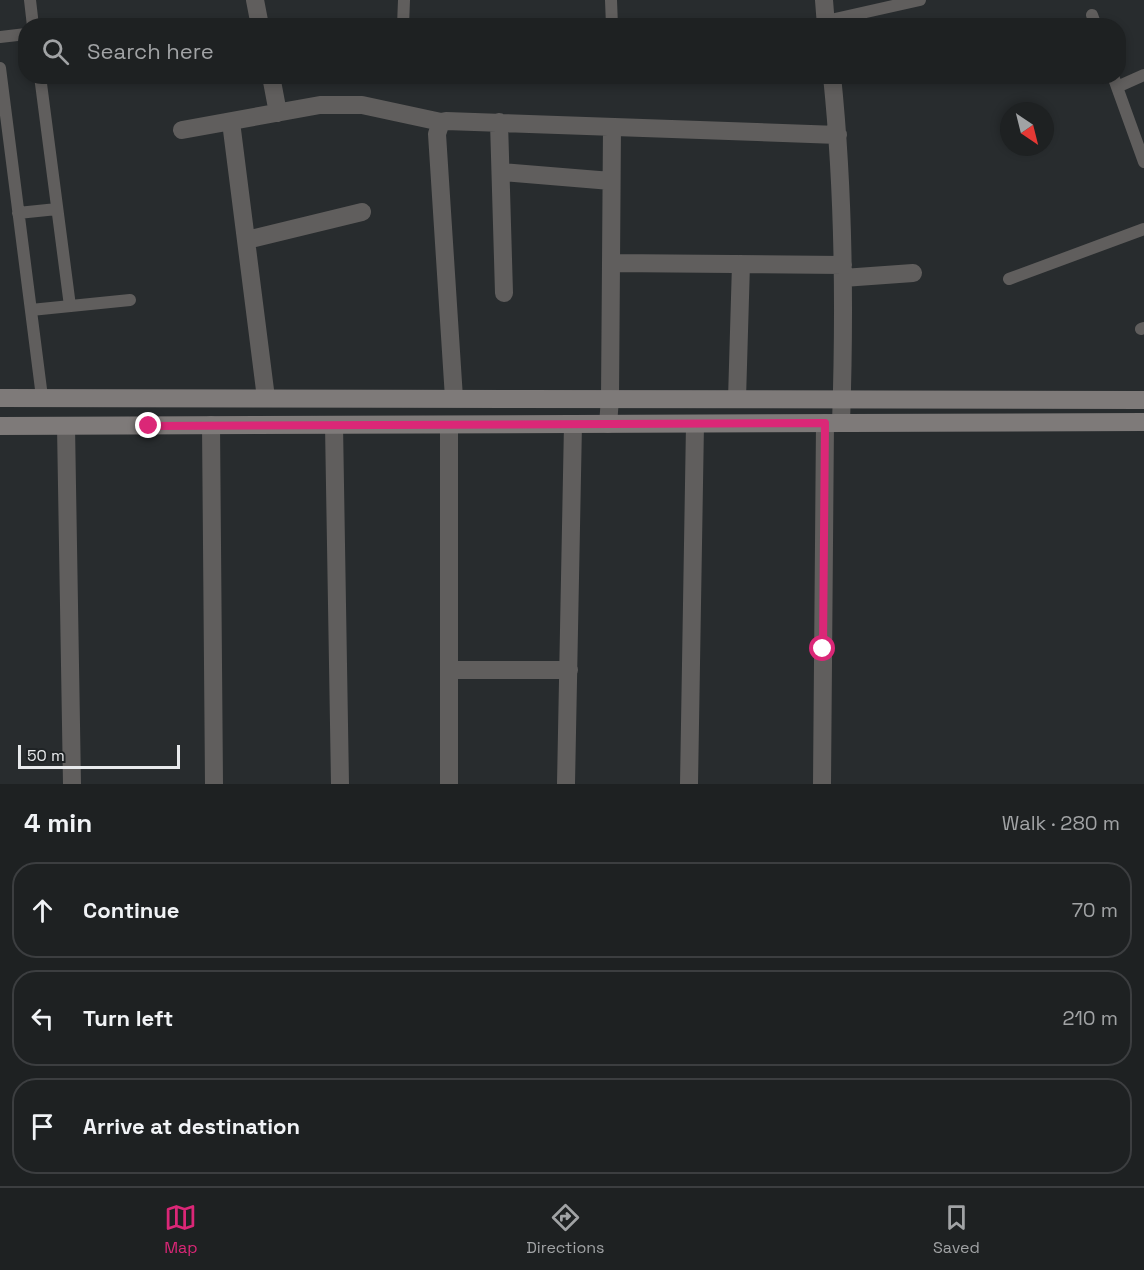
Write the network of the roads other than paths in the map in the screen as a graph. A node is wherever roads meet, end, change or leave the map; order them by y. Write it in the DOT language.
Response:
graph roads {
  1 [pos="30,0"];
  2 [pos="255,0"];
  3 [pos="404,0"];
  4 [pos="611,0"];
  5 [pos="824,0"];
  6 [pos="920,0"];
  7 [pos="32,18"];
  8 [pos="258,18"];
  9 [pos="403,18"];
  10 [pos="612,18"];
  11 [pos="826,18"];
  12 [pos="846,18"];
  13 [pos="18,35"];
  14 [pos="0,37"];
  15 [pos="0,68"];
  16 [pos="1144,75"];
  17 [pos="1126,79"];
  18 [pos="41,84"];
  19 [pos="273,84"];
  20 [pos="833,84"];
  21 [pos="1116,84"];
  22 [pos="278,113"];
  23 [pos="231,122"];
  24 [pos="441,122"];
  25 [pos="499,122"];
  26 [pos="612,126"];
  27 [pos="182,130"];
  28 [pos="838,135"];
  29 [pos="1144,162"];
  30 [pos="501,172"];
  31 [pos="611,181"];
  32 [pos="57,209"];
  33 [pos="362,212"];
  34 [pos="18,213"];
  35 [pos="1144,229"];
  36 [pos="247,240"];
  37 [pos="611,263"];
  38 [pos="741,264"];
  39 [pos="843,271"];
  40 [pos="913,273"];
  41 [pos="1009,279"];
  42 [pos="504,293"];
  43 [pos="130,300"];
  44 [pos="70,306"];
  45 [pos="31,310"];
  46 [pos="42,397"];
  47 [pos="0,398"];
  48 [pos="266,398"];
  49 [pos="454,398"];
  50 [pos="610,399"];
  51 [pos="737,399"];
  52 [pos="842,399"];
  53 [pos="1144,400"];
  54 [pos="1144,422"];
  55 [pos="833,423"];
  56 [pos="573,424"];
  57 [pos="608,424"];
  58 [pos="695,424"];
  59 [pos="211,425"];
  60 [pos="334,425"];
  61 [pos="449,425"];
  62 [pos="0,426"];
  63 [pos="66,426"];
  64 [pos="449,670"];
  65 [pos="568,670"];
  66 [pos="72,784"];
  67 [pos="214,784"];
  68 [pos="340,784"];
  69 [pos="449,784"];
  70 [pos="566,784"];
  71 [pos="689,784"];
  72 [pos="822,784"];
  1 -- 7 [label="lane"];
  2 -- 8 [label="street"];
  3 -- 9 [label="lane"];
  4 -- 10 [label="lane"];
  5 -- 11 [label="street"];
  6 -- 12 [label="lane"];
  13 -- 14 [label="lane"];
  15 -- 34 [label="lane"];
  16 -- 17 [label="lane"];
  18 -- 32 [label="lane"];
  19 -- 22 [label="street"];
  20 -- 28 [label="street"];
  21 -- 29 [label="lane"];
  22 -- 23 [label="street"];
  22 -- 24 [label="street"];
  23 -- 27 [label="street"];
  23 -- 36 [label="street"];
  24 -- 25 [label="street"];
  24 -- 49 [label="street"];
  25 -- 26 [label="street"];
  25 -- 30 [label="street"];
  26 -- 28 [label="street"];
  26 -- 31 [label="street"];
  28 -- 39 [label="street"];
  30 -- 31 [label="street"];
  30 -- 42 [label="street"];
  31 -- 37 [label="street"];
  32 -- 34 [label="lane"];
  32 -- 44 [label="lane"];
  33 -- 36 [label="street"];
  34 -- 45 [label="lane"];
  35 -- 41 [label="lane"];
  36 -- 48 [label="street"];
  37 -- 38 [label="street"];
  37 -- 50 [label="street"];
  38 -- 39 [label="street"];
  38 -- 51 [label="street"];
  39 -- 40 [label="street"];
  39 -- 52 [label="street"];
  43 -- 44 [label="lane"];
  44 -- 45 [label="lane"];
  45 -- 46 [label="lane"];
  46 -- 47 [label="main road"];
  46 -- 48 [label="main road"];
  48 -- 49 [label="main road"];
  49 -- 50 [label="main road"];
  50 -- 51 [label="main road"];
  50 -- 57 [label="street"];
  51 -- 52 [label="main road"];
  52 -- 53 [label="main road"];
  52 -- 55 [label="street"];
  54 -- 55 [label="main road"];
  55 -- 58 [label="main road"];
  55 -- 72 [label="street"];
  56 -- 57 [label="main road"];
  56 -- 61 [label="main road"];
  56 -- 65 [label="street"];
  57 -- 58 [label="main road"];
  58 -- 71 [label="street"];
  59 -- 60 [label="main road"];
  59 -- 63 [label="main road"];
  59 -- 67 [label="street"];
  60 -- 61 [label="main road"];
  60 -- 68 [label="street"];
  61 -- 64 [label="street"];
  62 -- 63 [label="main road"];
  63 -- 66 [label="street"];
  64 -- 65 [label="street"];
  64 -- 69 [label="street"];
  65 -- 70 [label="street"];
}
